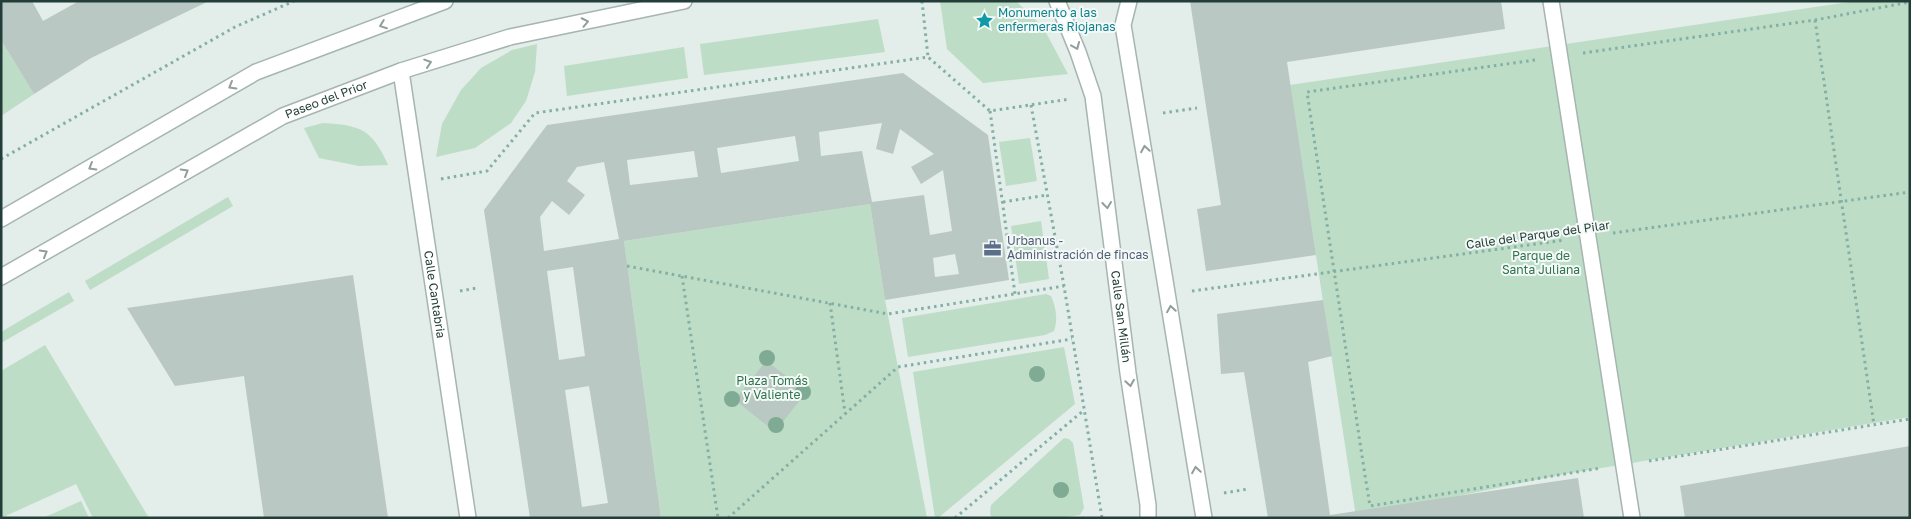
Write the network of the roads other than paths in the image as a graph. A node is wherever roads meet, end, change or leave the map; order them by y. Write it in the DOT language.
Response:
graph roads {
  1 [pos="445,1"];
  2 [pos="684,1"];
  3 [pos="1056,1"];
  4 [pos="1129,1"];
  5 [pos="1551,1"];
  6 [pos="401,71"];
  7 [pos="1,219"];
  8 [pos="1,277"];
  9 [pos="468,518"];
  10 [pos="1148,518"];
  11 [pos="1204,518"];
  12 [pos="1632,518"];
  1 -- 7 [label="street, one-way"];
  6 -- 2 [label="street, Paseo del Prior, one-way"];
  3 -- 10 [label="street, Calle San Millán, one-way"];
  11 -- 4 [label="street, one-way"];
  5 -- 12 [label="street"];
  8 -- 6 [label="street, Paseo del Prior, one-way"];
  6 -- 9 [label="street, Calle Cantabria"];
}
